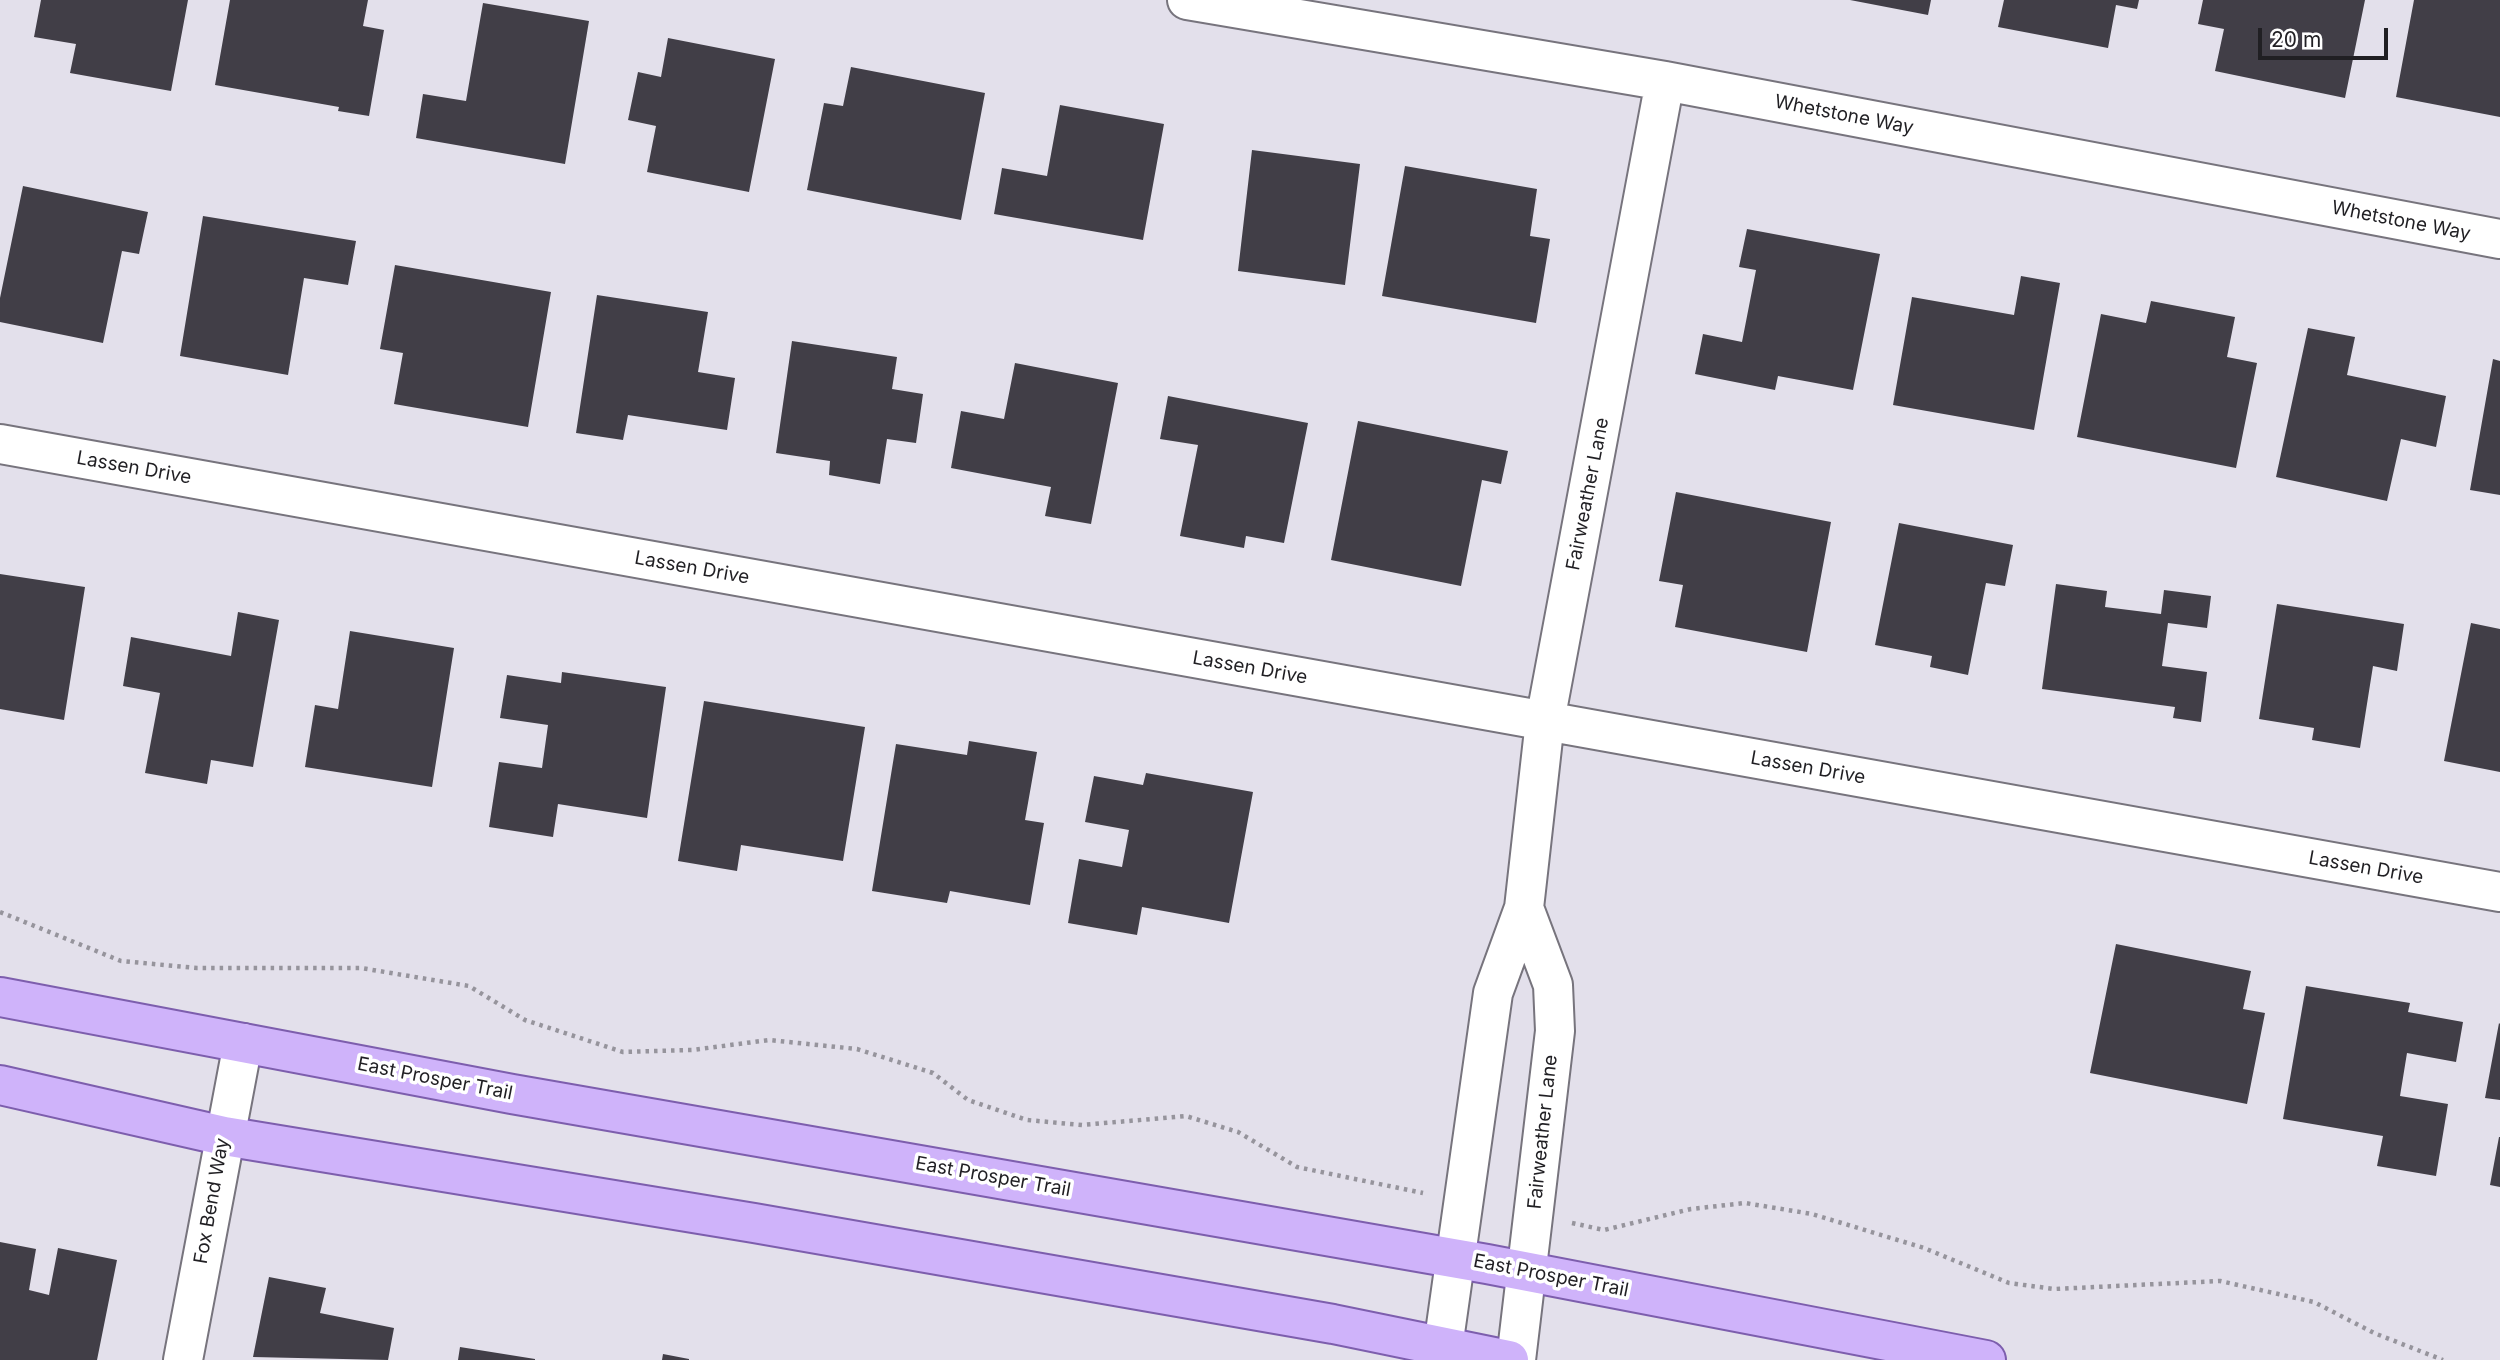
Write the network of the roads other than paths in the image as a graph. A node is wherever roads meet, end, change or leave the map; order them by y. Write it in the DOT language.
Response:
graph roads {
  1 [pos="1187,0"];
  2 [pos="1665,81"];
  3 [pos="2500,239"];
  4 [pos="0,444"];
  5 [pos="1545,721"];
  6 [pos="2500,892"];
  7 [pos="1524,908"];
  8 [pos="0,997"];
  9 [pos="243,1043"];
  10 [pos="0,1085"];
  11 [pos="223,1136"];
  12 [pos="1454,1258"];
  13 [pos="1527,1272"];
  14 [pos="1445,1353"];
  15 [pos="183,1360"];
  16 [pos="1509,1360"];
  17 [pos="1516,1360"];
  18 [pos="1986,1360"];
  1 -- 2 [label="street, Whetstone Way"];
  2 -- 3 [label="street, Whetstone Way"];
  2 -- 5 [label="street, Fairweather Lane"];
  4 -- 5 [label="street, Lassen Drive"];
  5 -- 6 [label="street, Lassen Drive"];
  5 -- 7 [label="street, Fairweather Lane"];
  7 -- 12 [label="street, Fairweather Lane"];
  7 -- 13 [label="street, Fairweather Lane"];
  8 -- 9 [label="main road, East Prosper Trail"];
  9 -- 11 [label="street, Fox Bend Way"];
  9 -- 12 [label="main road, East Prosper Trail"];
  10 -- 11 [label="main road"];
  11 -- 14 [label="main road"];
  11 -- 15 [label="street, Fox Bend Way"];
  12 -- 13 [label="main road, East Prosper Trail"];
  12 -- 14 [label="street, Fairweather Lane"];
  13 -- 17 [label="street, Fairweather Lane"];
  13 -- 18 [label="main road, East Prosper Trail"];
  14 -- 16 [label="main road"];
}
